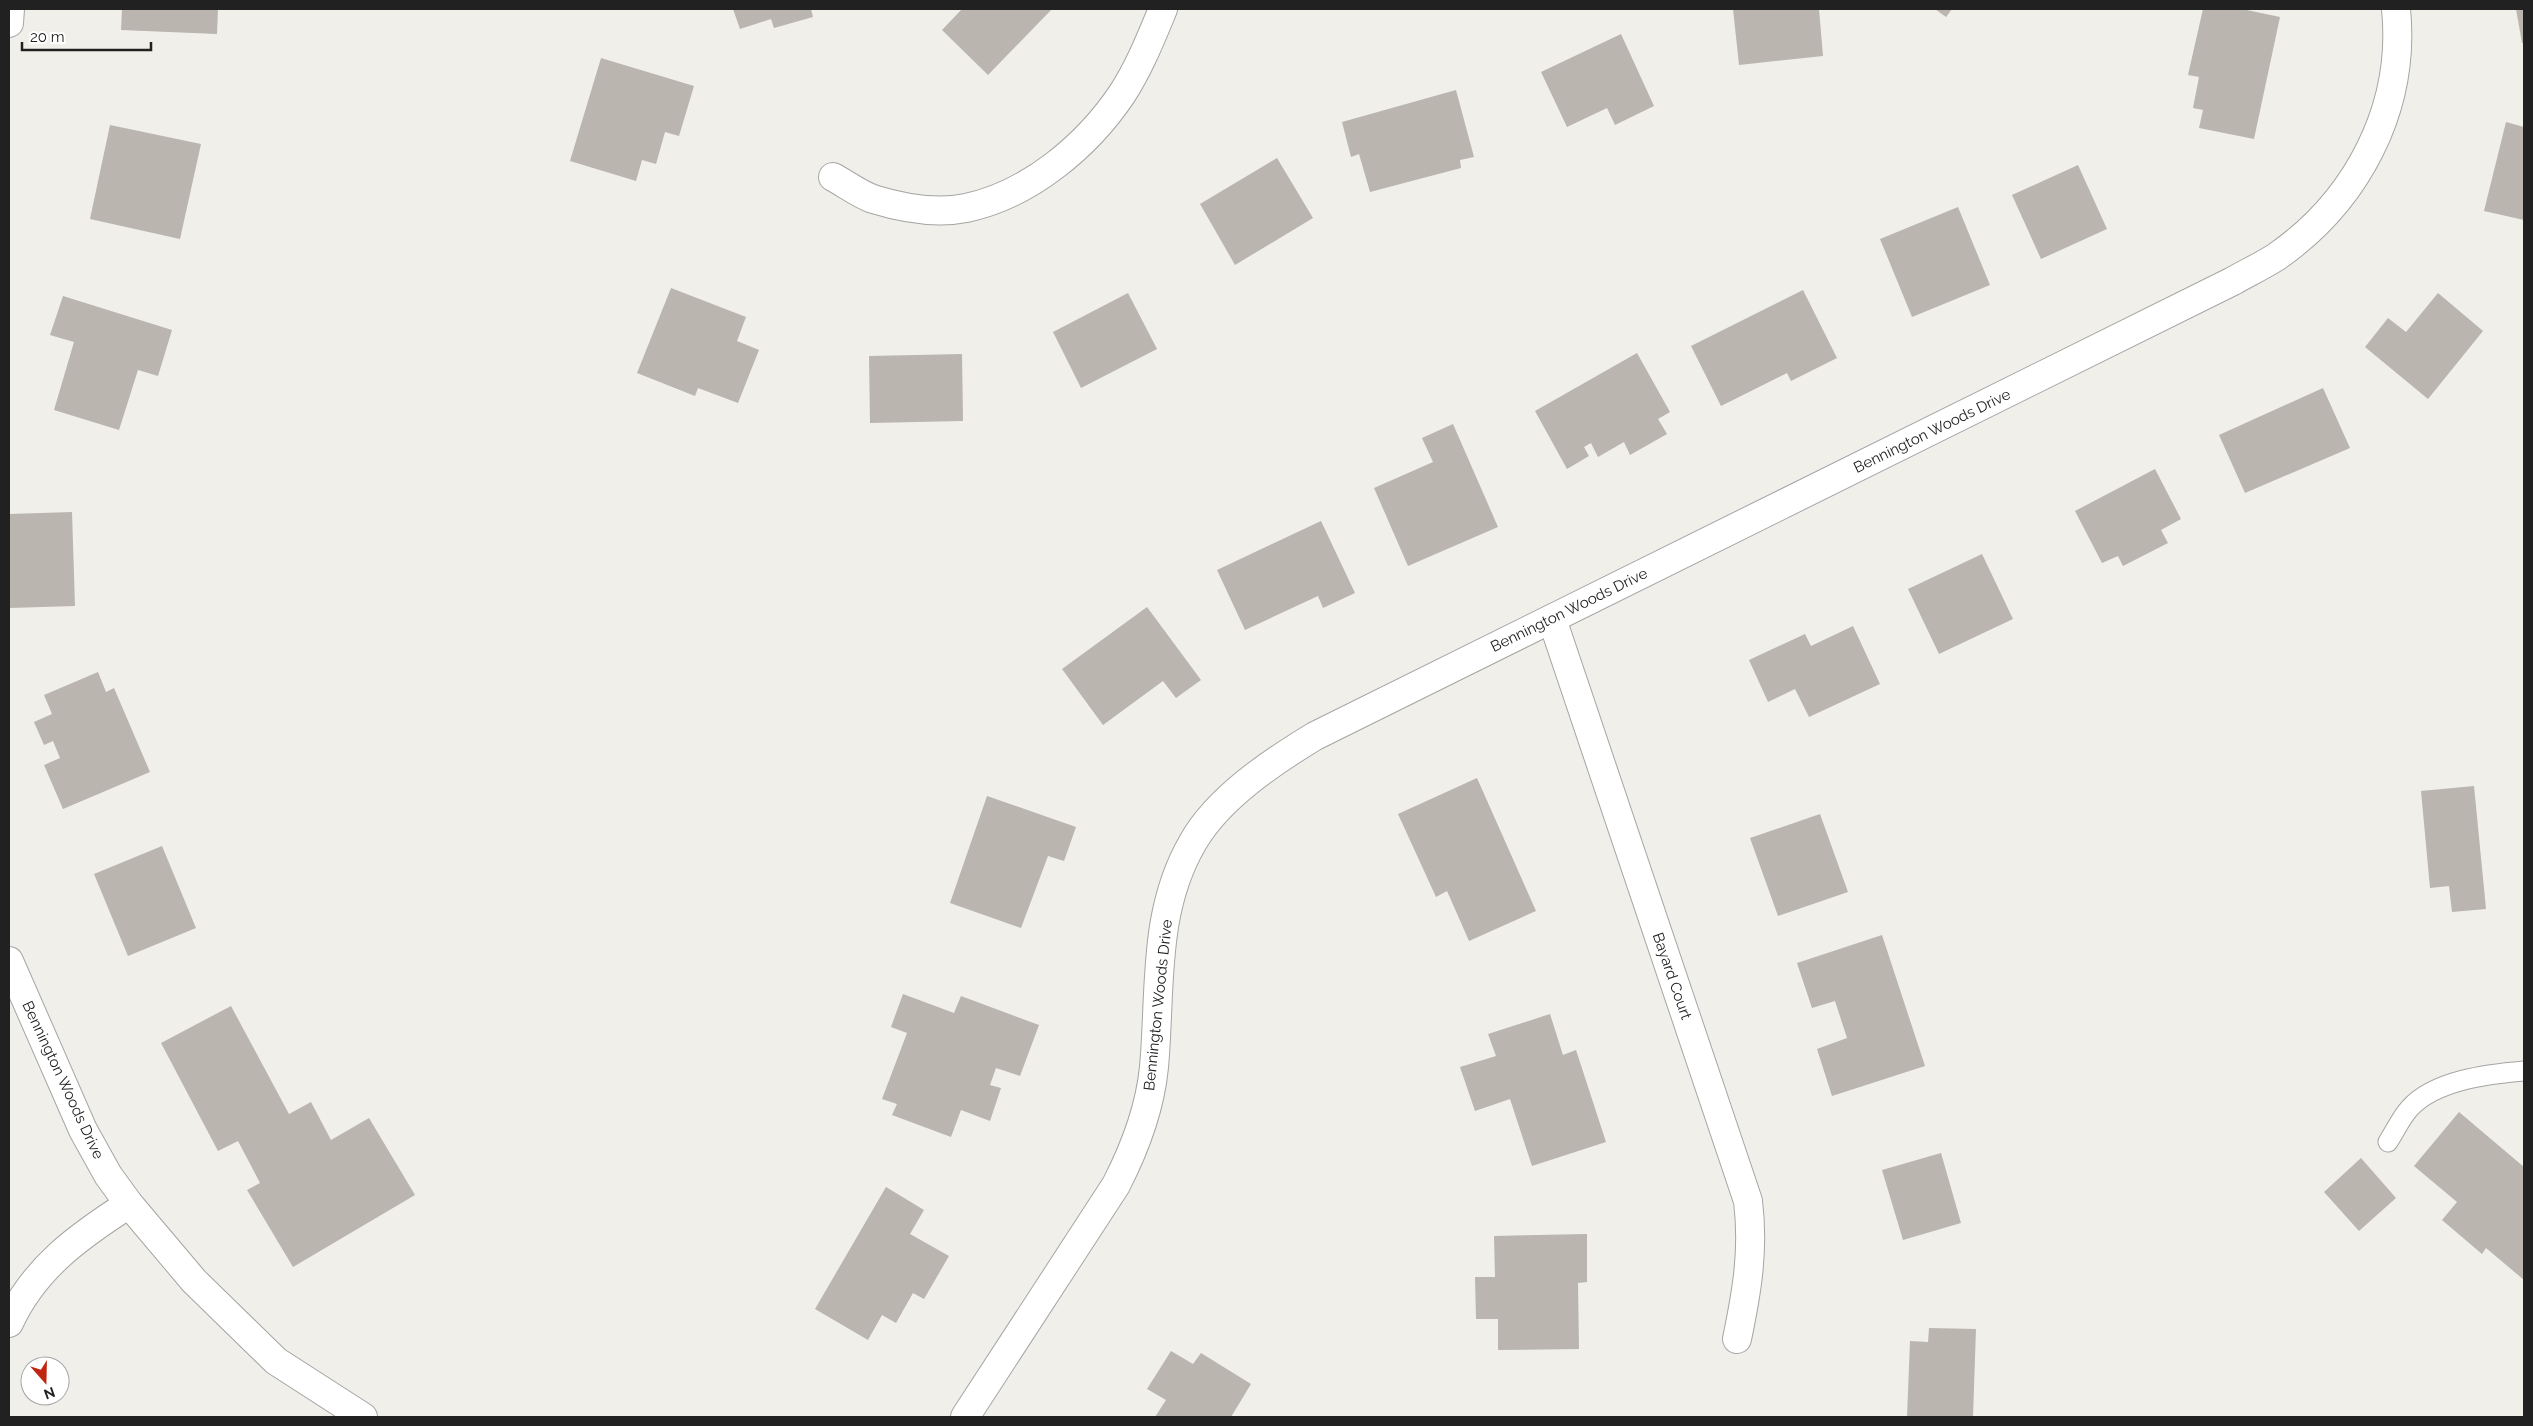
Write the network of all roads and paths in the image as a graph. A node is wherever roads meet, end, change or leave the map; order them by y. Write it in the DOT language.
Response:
graph roads {
  1 [pos="10,9"];
  2 [pos="1163,9"];
  3 [pos="2396,9"];
  4 [pos="9,23"];
  5 [pos="833,177"];
  6 [pos="1552,619"];
  7 [pos="9,962"];
  8 [pos="2524,1071"];
  9 [pos="2388,1142"];
  10 [pos="129,1204"];
  11 [pos="9,1323"];
  12 [pos="1737,1339"];
  13 [pos="364,1417"];
  14 [pos="964,1417"];
  1 -- 4 [label="street"];
  2 -- 5 [label="street"];
  3 -- 6 [label="street, Bennington Woods Drive"];
  6 -- 12 [label="street, Bayard Court"];
  6 -- 14 [label="street, Bennington Woods Drive"];
  7 -- 10 [label="street, Bennington Woods Drive"];
  8 -- 9 [label="lane"];
  10 -- 11 [label="street"];
  10 -- 13 [label="street, Bennington Woods Drive"];
}
